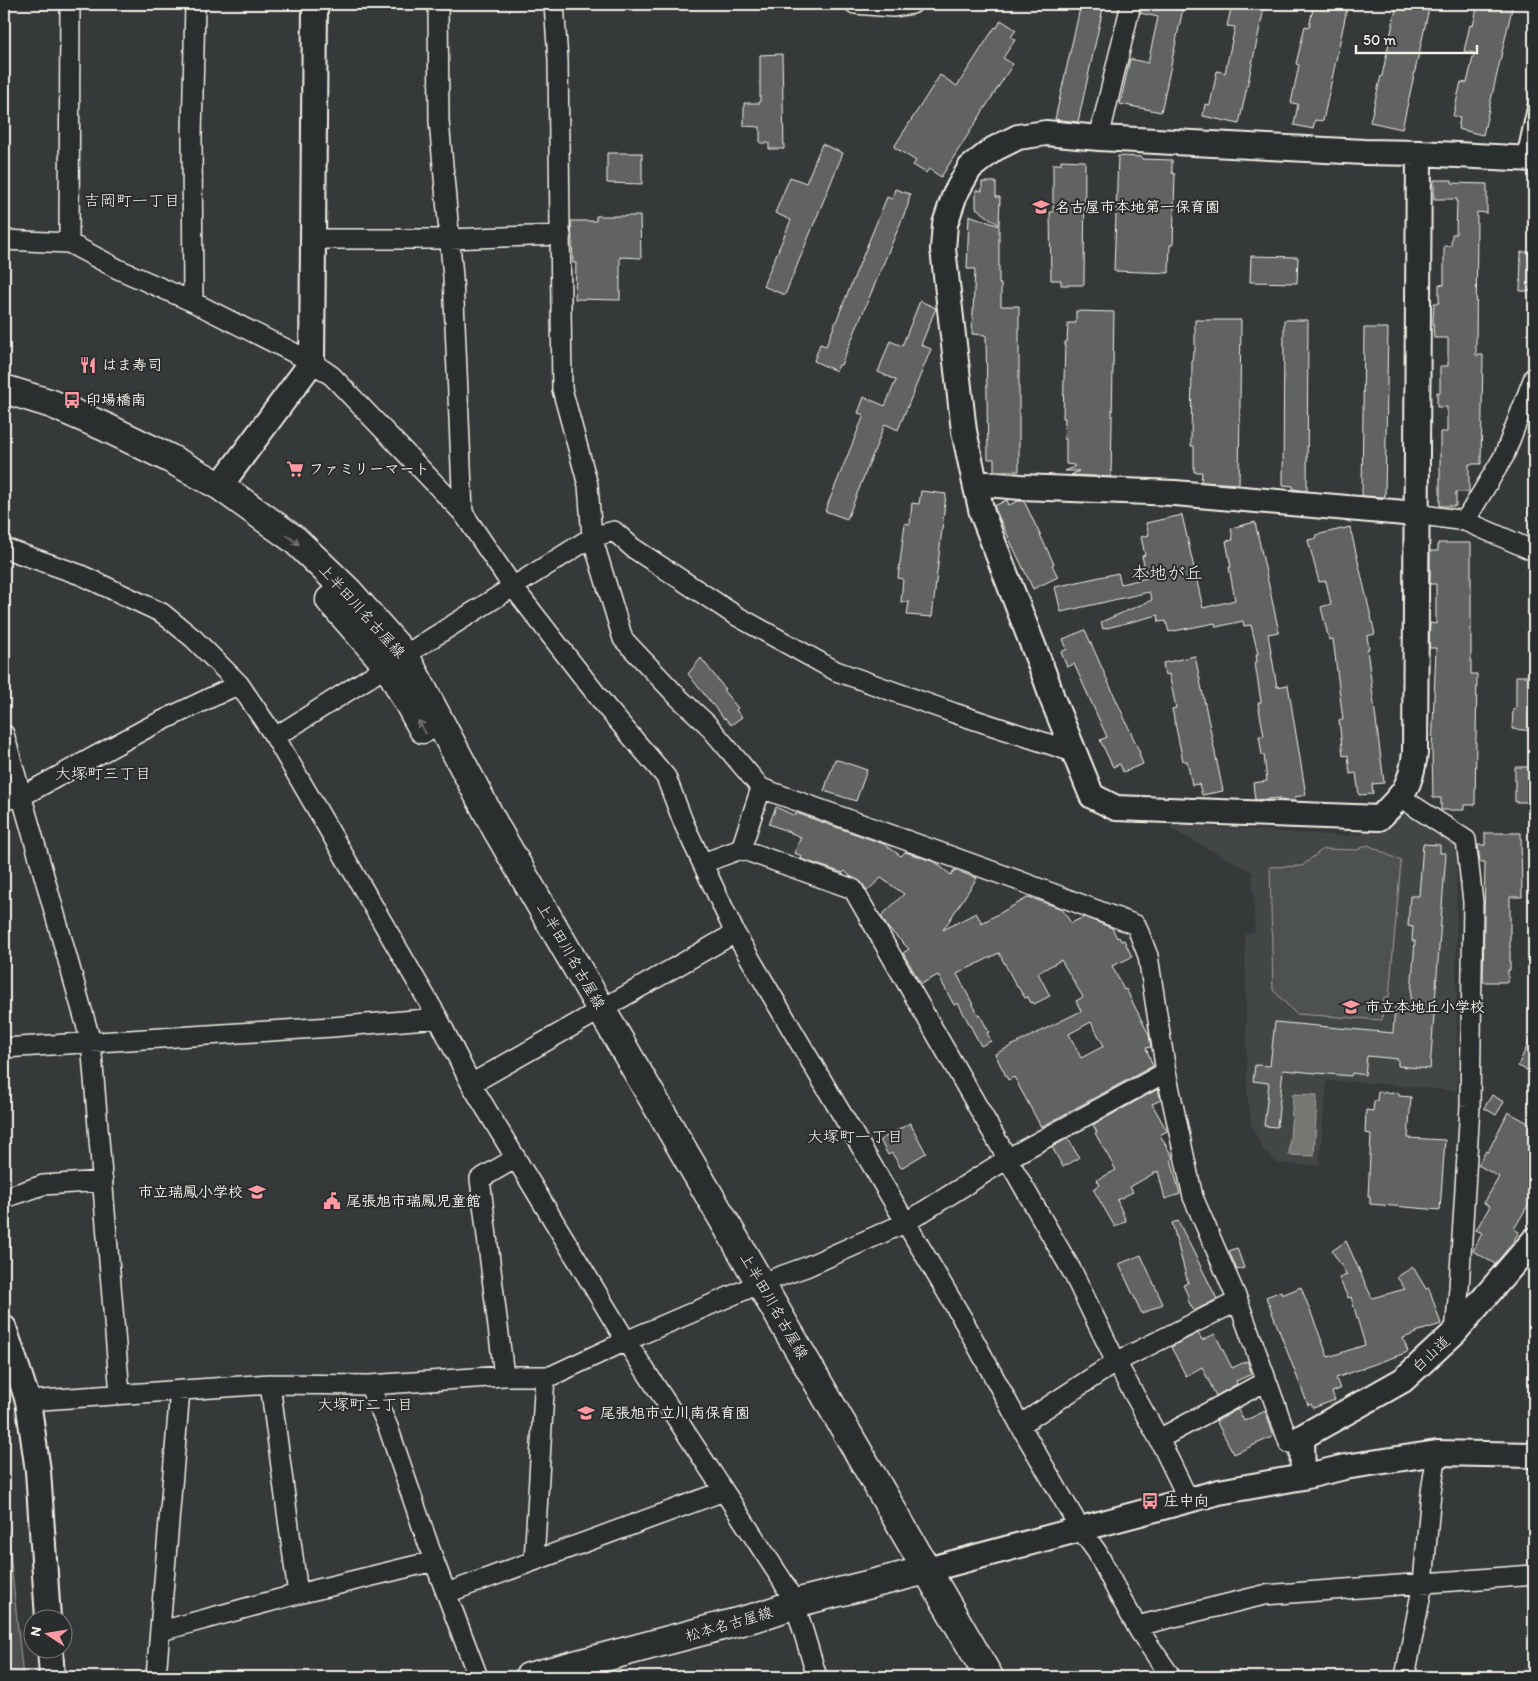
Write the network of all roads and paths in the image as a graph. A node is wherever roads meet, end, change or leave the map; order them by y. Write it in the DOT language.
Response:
graph roads {
  1 [pos="70,4"];
  2 [pos="196,4"];
  3 [pos="315,4"];
  4 [pos="438,4"];
  5 [pos="554,4"];
  6 [pos="855,4"];
  7 [pos="912,4"];
  8 [pos="1131,4"];
  9 [pos="1534,103"];
  10 [pos="1099,138"];
  11 [pos="1419,153"];
  12 [pos="1528,159"];
  13 [pos="561,234"];
  14 [pos="314,239"];
  15 [pos="449,239"];
  16 [pos="4,240"];
  17 [pos="69,242"];
  18 [pos="193,302"];
  19 [pos="312,362"];
  20 [pos="1534,377"];
  21 [pos="4,389"];
  22 [pos="4,405"];
  23 [pos="975,483"];
  24 [pos="220,486"];
  25 [pos="463,513"];
  26 [pos="1416,514"];
  27 [pos="1465,521"];
  28 [pos="592,537"];
  29 [pos="4,548"];
  30 [pos="1534,550"];
  31 [pos="514,587"];
  32 [pos="396,661"];
  33 [pos="239,684"];
  34 [pos="4,734"];
  35 [pos="275,737"];
  36 [pos="1073,752"];
  37 [pos="762,788"];
  38 [pos="1400,797"];
  39 [pos="13,798"];
  40 [pos="741,849"];
  41 [pos="703,863"];
  42 [pos="735,933"];
  43 [pos="595,1013"];
  44 [pos="438,1018"];
  45 [pos="92,1042"];
  46 [pos="4,1048"];
  47 [pos="1166,1072"];
  48 [pos="471,1084"];
  49 [pos="516,1158"];
  50 [pos="1007,1159"];
  51 [pos="103,1181"];
  52 [pos="4,1198"];
  53 [pos="905,1223"];
  54 [pos="1534,1240"];
  55 [pos="754,1286"];
  56 [pos="1238,1301"];
  57 [pos="4,1328"];
  58 [pos="1455,1332"];
  59 [pos="626,1340"];
  60 [pos="1116,1362"];
  61 [pos="504,1376"];
  62 [pos="545,1376"];
  63 [pos="1266,1381"];
  64 [pos="270,1384"];
  65 [pos="369,1385"];
  66 [pos="180,1390"];
  67 [pos="120,1394"];
  68 [pos="28,1401"];
  69 [pos="1020,1425"];
  70 [pos="1302,1437"];
  71 [pos="1159,1439"];
  72 [pos="1437,1453"];
  73 [pos="1534,1455"];
  74 [pos="1303,1477"];
  75 [pos="724,1491"];
  76 [pos="1189,1501"];
  77 [pos="1081,1530"];
  78 [pos="434,1561"];
  79 [pos="534,1561"];
  80 [pos="920,1572"];
  81 [pos="1534,1575"];
  82 [pos="1423,1583"];
  83 [pos="446,1593"];
  84 [pos="298,1594"];
  85 [pos="795,1604"];
  86 [pos="47,1608"];
  87 [pos="1137,1626"];
  88 [pos="161,1632"];
  89 [pos="51,1658"];
  90 [pos="52,1677"];
  91 [pos="156,1677"];
  92 [pos="478,1677"];
  93 [pos="529,1677"];
  94 [pos="817,1677"];
  95 [pos="973,1677"];
  96 [pos="989,1677"];
  97 [pos="1171,1677"];
  98 [pos="1405,1677"];
  1 -- 17 [label="street"];
  2 -- 18 [label="street"];
  3 -- 14 [label="street"];
  4 -- 15 [label="street"];
  5 -- 13 [label="street"];
  6 -- 7 [label="street"];
  8 -- 10 [label="street"];
  9 -- 12 [label="lane"];
  10 -- 11 [label="street"];
  10 -- 23 [label="street"];
  11 -- 12 [label="street"];
  11 -- 26 [label="street"];
  13 -- 15 [label="street"];
  13 -- 28 [label="street"];
  14 -- 15 [label="street"];
  14 -- 19 [label="street"];
  15 -- 25 [label="street"];
  16 -- 17 [label="street"];
  17 -- 18 [label="street"];
  18 -- 19 [label="street"];
  19 -- 24 [label="street"];
  19 -- 25 [label="street"];
  20 -- 27 [label="street"];
  21 -- 24 [label="main road, 上半田川名古屋線"];
  22 -- 32 [label="main road, 上半田川名古屋線"];
  23 -- 26 [label="street"];
  23 -- 36 [label="street"];
  24 -- 32 [label="main road, 上半田川名古屋線, one-way"];
  25 -- 31 [label="street"];
  26 -- 27 [label="street"];
  26 -- 38 [label="street"];
  27 -- 30 [label="street"];
  28 -- 31 [label="street"];
  28 -- 36 [label="street"];
  28 -- 37 [label="street"];
  29 -- 33 [label="street"];
  31 -- 32 [label="street"];
  31 -- 41 [label="street"];
  32 -- 35 [label="street"];
  32 -- 43 [label="main road, 上半田川名古屋線"];
  33 -- 35 [label="street"];
  33 -- 39 [label="street"];
  34 -- 39 [label="street"];
  35 -- 44 [label="street"];
  36 -- 38 [label="street"];
  37 -- 40 [label="street"];
  37 -- 47 [label="street"];
  38 -- 58 [label="street"];
  39 -- 45 [label="street"];
  40 -- 41 [label="street"];
  40 -- 50 [label="street"];
  41 -- 42 [label="street"];
  42 -- 43 [label="street"];
  42 -- 53 [label="street"];
  43 -- 48 [label="street"];
  43 -- 55 [label="main road, 上半田川名古屋線"];
  44 -- 45 [label="street"];
  44 -- 48 [label="street"];
  45 -- 46 [label="street"];
  45 -- 51 [label="street"];
  47 -- 50 [label="street"];
  47 -- 56 [label="street"];
  48 -- 49 [label="street"];
  49 -- 59 [label="street"];
  49 -- 61 [label="street"];
  50 -- 53 [label="street"];
  50 -- 60 [label="street"];
  51 -- 52 [label="street"];
  51 -- 67 [label="street"];
  53 -- 55 [label="street"];
  53 -- 69 [label="street"];
  54 -- 58 [label="street, 白山道"];
  55 -- 59 [label="street"];
  55 -- 80 [label="main road, 上半田川名古屋線"];
  56 -- 60 [label="street"];
  56 -- 63 [label="street"];
  57 -- 68 [label="street"];
  58 -- 70 [label="street, 白山道"];
  59 -- 62 [label="street"];
  59 -- 75 [label="street"];
  60 -- 69 [label="street"];
  60 -- 71 [label="street"];
  61 -- 62 [label="street"];
  61 -- 65 [label="street"];
  62 -- 79 [label="street"];
  63 -- 70 [label="street"];
  63 -- 71 [label="street"];
  64 -- 65 [label="street"];
  64 -- 66 [label="street"];
  64 -- 84 [label="street"];
  65 -- 78 [label="street"];
  66 -- 67 [label="street"];
  66 -- 88 [label="street"];
  67 -- 68 [label="street"];
  68 -- 86 [label="street"];
  69 -- 77 [label="street"];
  70 -- 74 [label="street"];
  71 -- 76 [label="street"];
  72 -- 73 [label="street"];
  72 -- 74 [label="street"];
  72 -- 82 [label="street"];
  74 -- 76 [label="street"];
  75 -- 79 [label="street"];
  75 -- 85 [label="street"];
  76 -- 77 [label="street"];
  77 -- 80 [label="street"];
  77 -- 87 [label="street"];
  78 -- 83 [label="street"];
  78 -- 84 [label="street"];
  79 -- 83 [label="street"];
  80 -- 85 [label="main road, 松本名古屋線"];
  80 -- 95 [label="main road, 上半田川名古屋線"];
  80 -- 96 [label="main road, 上半田川名古屋線"];
  81 -- 82 [label="street"];
  82 -- 87 [label="street"];
  82 -- 98 [label="street"];
  83 -- 92 [label="street"];
  84 -- 88 [label="street"];
  85 -- 93 [label="main road, 松本名古屋線"];
  85 -- 94 [label="street"];
  87 -- 97 [label="street"];
  88 -- 91 [label="street"];
  89 -- 90 [label="street"];
}
